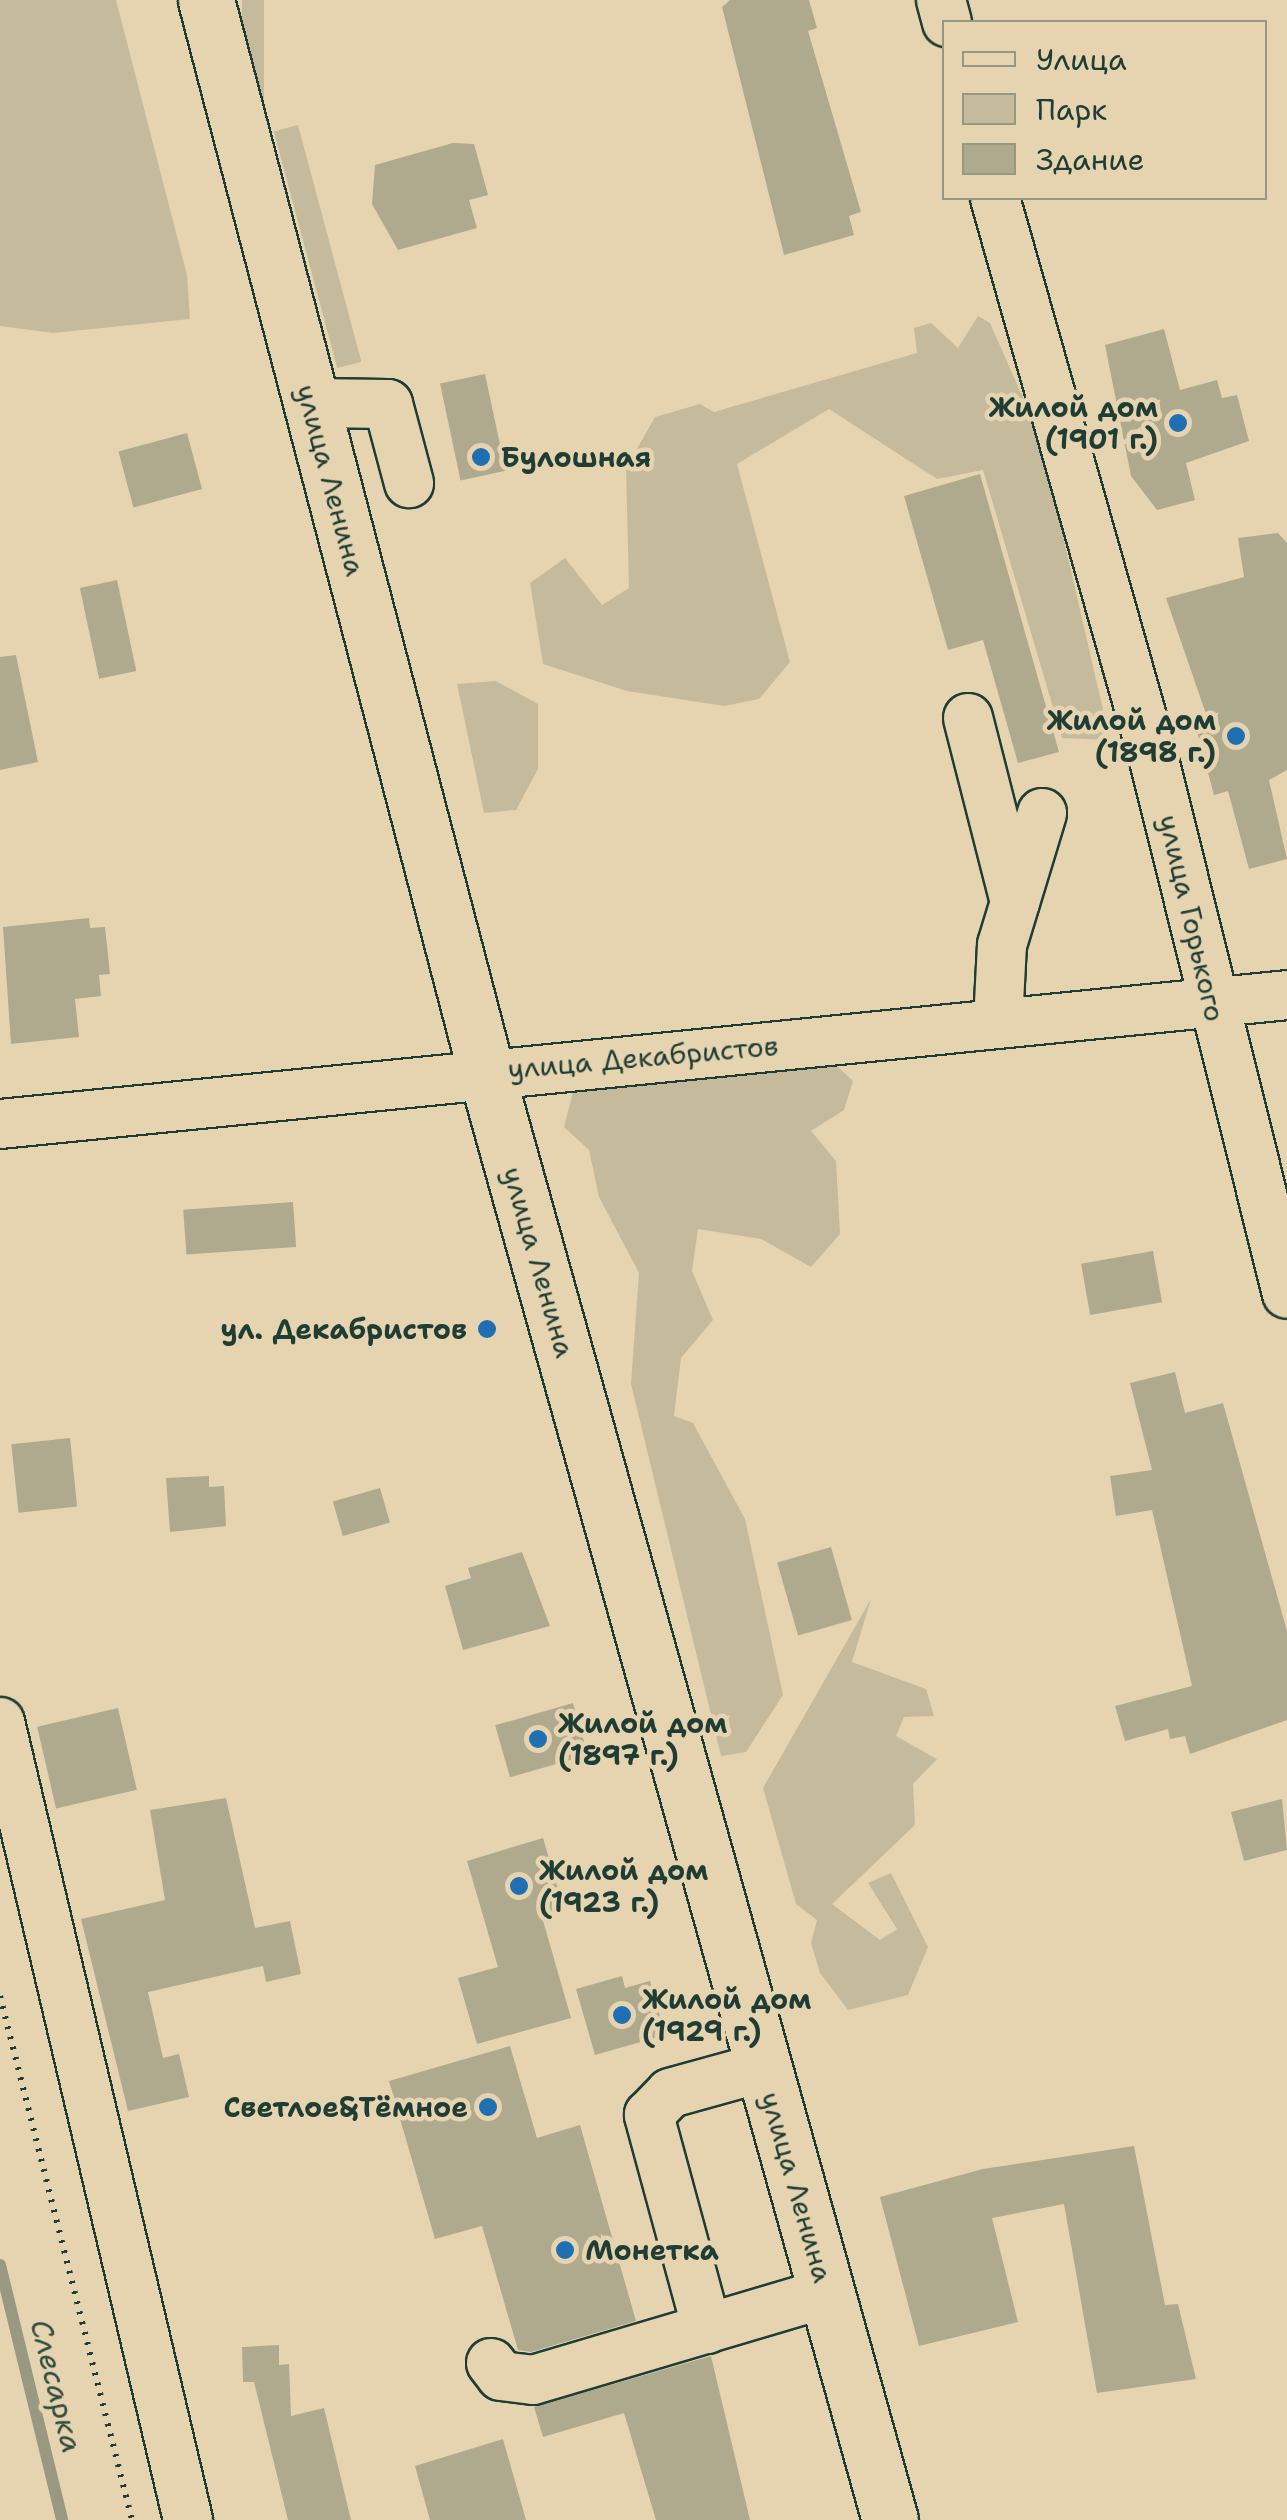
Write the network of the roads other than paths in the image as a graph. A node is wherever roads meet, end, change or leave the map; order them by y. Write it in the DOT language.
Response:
graph roads {
  1 [pos="206,0"];
  2 [pos="995,200"];
  3 [pos="311,403"];
  4 [pos="409,483"];
  5 [pos="968,718"];
  6 [pos="1042,814"];
  7 [pos="1015,902"];
  8 [pos="1287,996"];
  9 [pos="1212,1002"];
  10 [pos="998,1023"];
  11 [pos="486,1072"];
  12 [pos="0,1124"];
  13 [pos="1287,1294"];
  14 [pos="0,1722"];
  15 [pos="764,2067"];
  16 [pos="827,2294"];
  17 [pos="707,2329"];
  18 [pos="491,2364"];
  19 [pos="188,2520"];
  20 [pos="890,2520"];
  1 -- 3 [label="main road, улица Ленина"];
  2 -- 9 [label="street, улица Горького"];
  3 -- 4 [label="street"];
  3 -- 11 [label="main road, улица Ленина"];
  5 -- 7 [label="street"];
  6 -- 7 [label="street"];
  7 -- 10 [label="street"];
  8 -- 9 [label="street, улица Декабристов"];
  9 -- 10 [label="street, улица Декабристов"];
  9 -- 13 [label="street, улица Горького"];
  10 -- 11 [label="street, улица Декабристов"];
  11 -- 12 [label="street, улица Декабристов"];
  11 -- 15 [label="main road, улица Ленина"];
  14 -- 19 [label="street"];
  15 -- 16 [label="main road, улица Ленина"];
  15 -- 17 [label="street"];
  16 -- 17 [label="street"];
  16 -- 20 [label="main road, улица Ленина"];
  17 -- 18 [label="street"];
}
